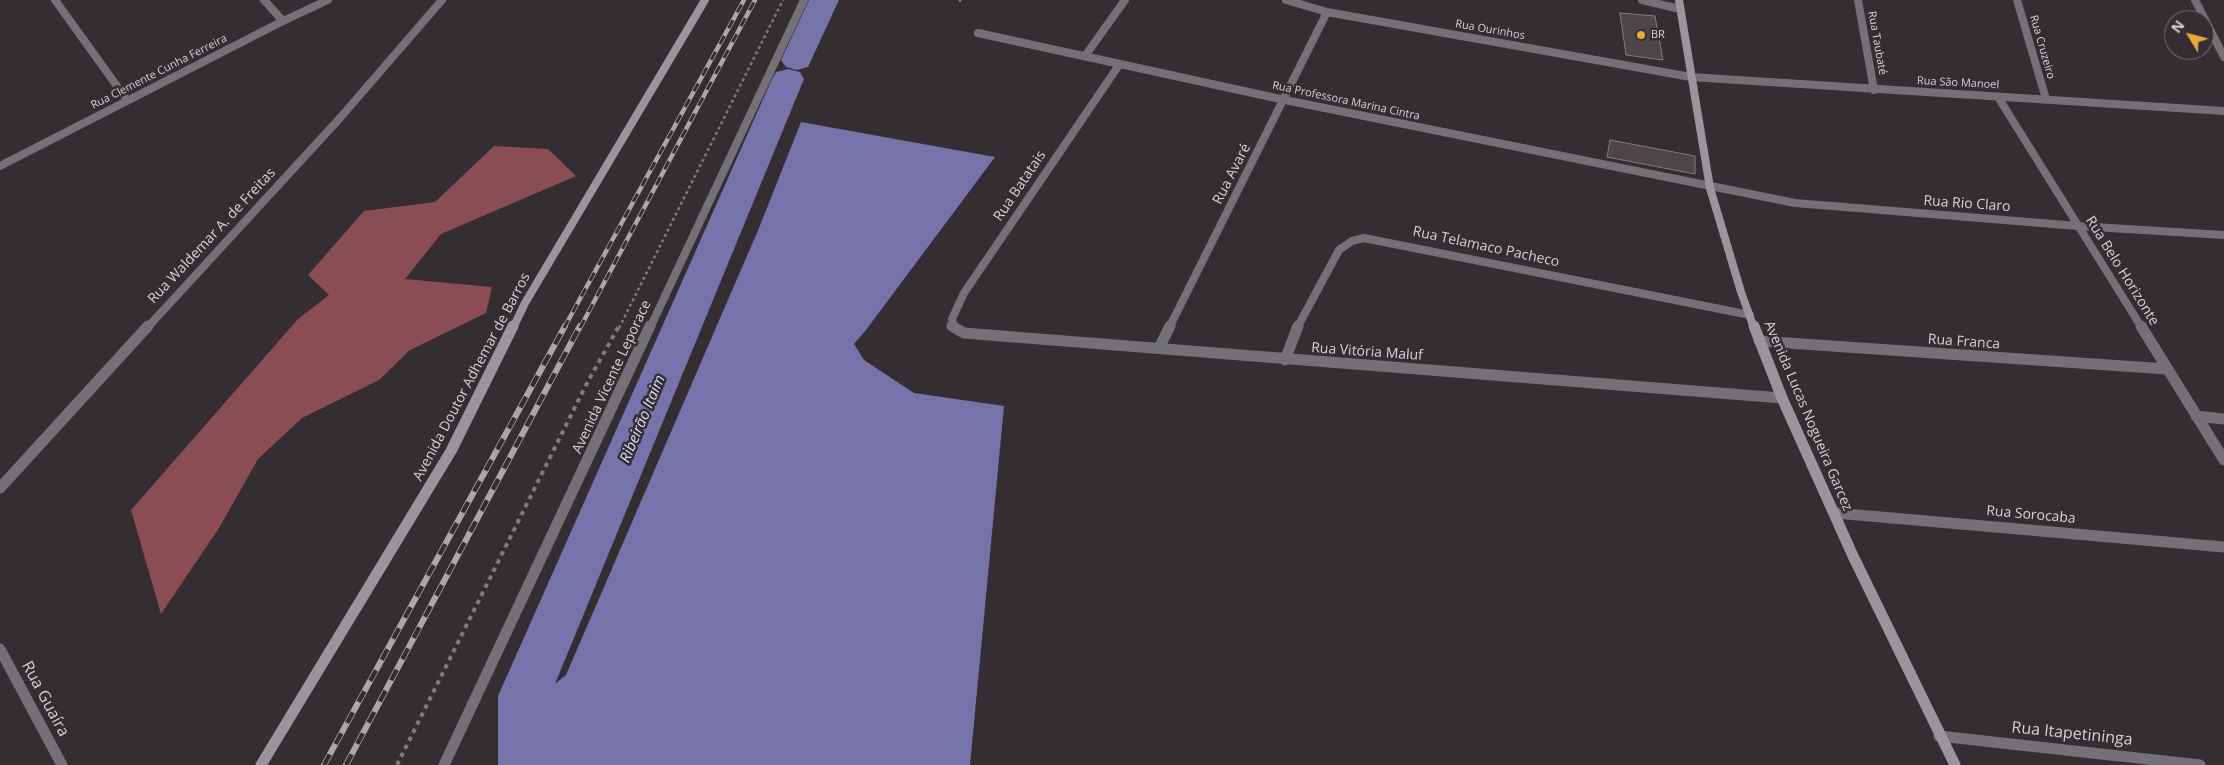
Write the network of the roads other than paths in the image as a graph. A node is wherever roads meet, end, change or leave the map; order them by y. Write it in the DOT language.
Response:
graph roads {
  1 [pos="55,0"];
  2 [pos="264,0"];
  3 [pos="328,0"];
  4 [pos="442,0"];
  5 [pos="705,0"];
  6 [pos="804,0"];
  7 [pos="1125,0"];
  8 [pos="1286,0"];
  9 [pos="1642,0"];
  10 [pos="1858,0"];
  11 [pos="2016,0"];
  12 [pos="2194,0"];
  13 [pos="1679,4"];
  14 [pos="1327,12"];
  15 [pos="283,21"];
  16 [pos="978,33"];
  17 [pos="1085,56"];
  18 [pos="2224,57"];
  19 [pos="1119,65"];
  20 [pos="1691,77"];
  21 [pos="1874,90"];
  22 [pos="1998,97"];
  23 [pos="2046,99"];
  24 [pos="127,100"];
  25 [pos="1285,100"];
  26 [pos="2224,110"];
  27 [pos="0,166"];
  28 [pos="1710,188"];
  29 [pos="2078,226"];
  30 [pos="2224,235"];
  31 [pos="1750,315"];
  32 [pos="952,326"];
  33 [pos="1759,341"];
  34 [pos="1159,348"];
  35 [pos="1285,360"];
  36 [pos="2167,369"];
  37 [pos="1782,398"];
  38 [pos="2196,416"];
  39 [pos="2224,418"];
  40 [pos="2224,460"];
  41 [pos="0,488"];
  42 [pos="1835,513"];
  43 [pos="2224,547"];
  44 [pos="0,649"];
  45 [pos="1939,736"];
  46 [pos="62,765"];
  47 [pos="261,765"];
  48 [pos="444,765"];
  49 [pos="1954,765"];
  50 [pos="2200,765"];
  1 -- 24 [label="street"];
  2 -- 15 [label="street"];
  3 -- 15 [label="street, Rua Clemente Cunha Ferreira"];
  4 -- 41 [label="street, Rua Waldemar A. de Freitas"];
  5 -- 47 [label="main road, Avenida Doutor Adhemar de Barros"];
  6 -- 48 [label="street, Avenida Vicente Leporace"];
  7 -- 17 [label="street"];
  8 -- 14 [label="street, Rua Ourinhos"];
  9 -- 13 [label="street"];
  10 -- 21 [label="street, Rua Taubaté"];
  11 -- 23 [label="street, Rua Cruzeiro"];
  12 -- 18 [label="street"];
  13 -- 20 [label="main road, Avenida Lucas Nogueira Garcez"];
  14 -- 20 [label="street, Rua Ourinhos"];
  14 -- 25 [label="street, Rua Avaré"];
  15 -- 24 [label="street, Rua Clemente Cunha Ferreira"];
  16 -- 17 [label="street, Rua Professora Marina Cintra"];
  17 -- 19 [label="street, Rua Professora Marina Cintra"];
  19 -- 25 [label="street, Rua Professora Marina Cintra"];
  19 -- 32 [label="street, Rua Batatais"];
  20 -- 21 [label="street, Rua São Manoel"];
  20 -- 28 [label="main road, Avenida Lucas Nogueira Garcez"];
  21 -- 22 [label="street, Rua São Manoel"];
  22 -- 23 [label="street, Rua São Manoel"];
  22 -- 29 [label="street, Rua Belo Horizonte"];
  23 -- 26 [label="street, Rua São Manoel"];
  24 -- 27 [label="street, Rua Clemente Cunha Ferreira"];
  25 -- 28 [label="street, Rua Professora Marina Cintra"];
  25 -- 34 [label="street, Rua Avaré"];
  28 -- 29 [label="street, Rua Rio Claro"];
  28 -- 31 [label="main road, Avenida Lucas Nogueira Garcez"];
  29 -- 30 [label="street, Rua Rio Claro"];
  29 -- 36 [label="street, Rua Belo Horizonte"];
  31 -- 33 [label="main road, Avenida Lucas Nogueira Garcez"];
  31 -- 35 [label="street, Rua Telamaco Pacheco"];
  32 -- 34 [label="street, Rua Vitória Maluf"];
  33 -- 36 [label="street, Rua Franca"];
  33 -- 37 [label="main road, Avenida Lucas Nogueira Garcez"];
  34 -- 35 [label="street, Rua Vitória Maluf"];
  35 -- 37 [label="street, Rua Vitória Maluf"];
  36 -- 38 [label="street, Rua Belo Horizonte"];
  37 -- 42 [label="main road, Avenida Lucas Nogueira Garcez"];
  38 -- 39 [label="street"];
  38 -- 40 [label="street, Rua Belo Horizonte"];
  42 -- 43 [label="street, Rua Sorocaba"];
  42 -- 45 [label="main road, Avenida Lucas Nogueira Garcez"];
  44 -- 46 [label="street, Rua Guaíra"];
  45 -- 49 [label="main road, Avenida Lucas Nogueira Garcez"];
  45 -- 50 [label="street, Rua Itapetininga"];
}
